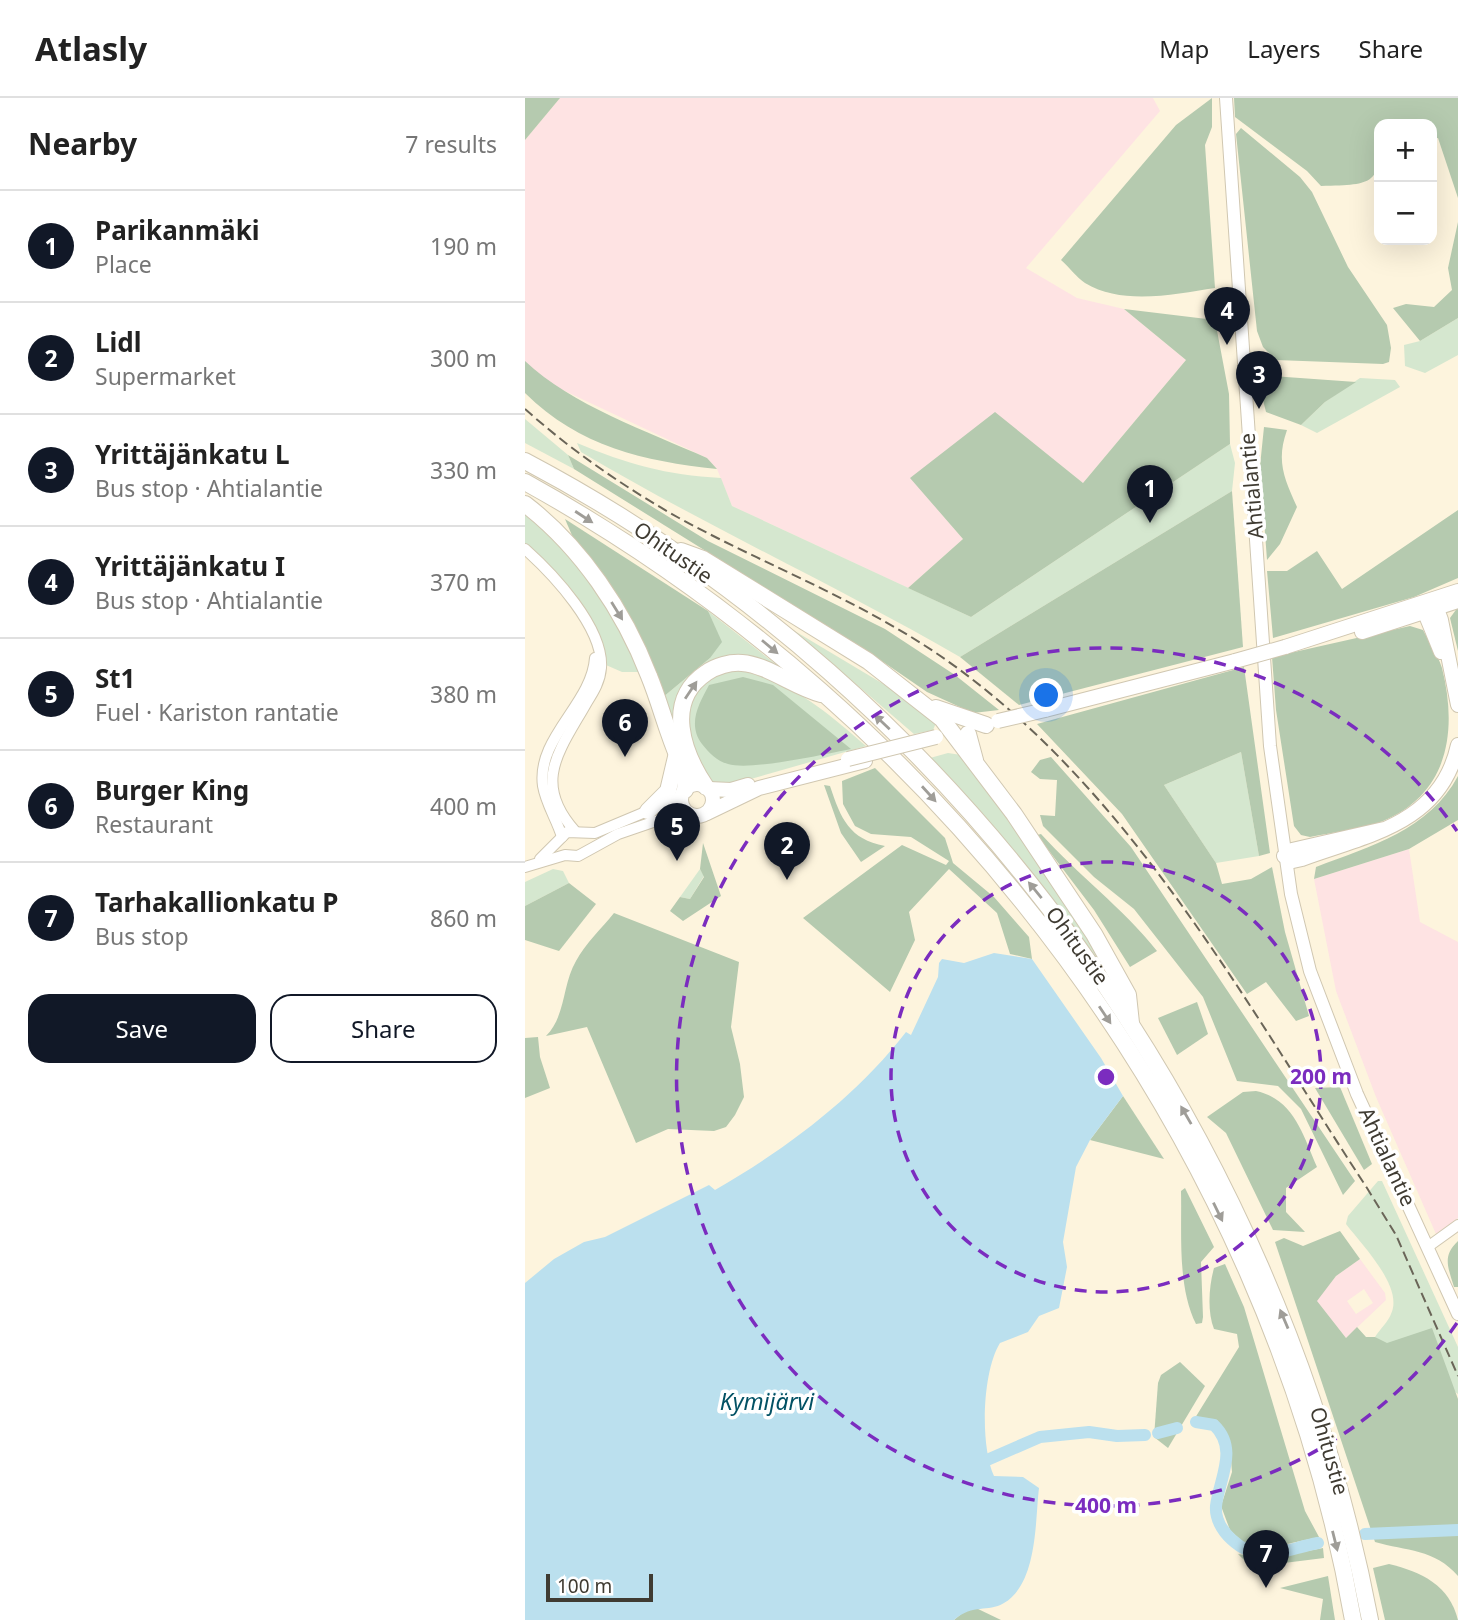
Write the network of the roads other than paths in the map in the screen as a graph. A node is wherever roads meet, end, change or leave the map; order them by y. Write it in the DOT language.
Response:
graph roads {
  1 [pos="1226,98"];
  2 [pos="525,461"];
  3 [pos="525,482"];
  4 [pos="525,504"];
  5 [pos="671,548"];
  6 [pos="525,550"];
  7 [pos="1458,591"];
  8 [pos="1458,601"];
  9 [pos="1429,608"];
  10 [pos="593,638"];
  11 [pos="827,695"];
  12 [pos="1457,699"];
  13 [pos="927,705"];
  14 [pos="992,723"];
  15 [pos="949,736"];
  16 [pos="1458,745"];
  17 [pos="677,755"];
  18 [pos="850,762"];
  19 [pos="707,788"];
  20 [pos="684,799"];
  21 [pos="648,811"];
  22 [pos="708,813"];
  23 [pos="576,832"];
  24 [pos="561,839"];
  25 [pos="583,852"];
  26 [pos="565,855"];
  27 [pos="1290,856"];
  28 [pos="538,861"];
  29 [pos="525,867"];
  30 [pos="1131,1026"];
  31 [pos="1458,1225"];
  32 [pos="1429,1246"];
  33 [pos="1458,1314"];
  34 [pos="1353,1620"];
  35 [pos="1370,1620"];
  1 -- 27 [label="main road, Ahtialantie"];
  2 -- 5 [label="highway, Ohitustie"];
  3 -- 11 [label="highway, Ohitustie, one-way"];
  4 -- 17 [label="highway, one-way"];
  5 -- 13 [label="highway"];
  30 -- 5 [label="highway, Ohitustie, one-way"];
  6 -- 10 [label="street"];
  7 -- 9 [label="highway"];
  8 -- 9 [label="highway"];
  9 -- 12 [label="highway"];
  9 -- 14 [label="highway, bridge"];
  10 -- 23 [label="street"];
  10 -- 24 [label="street"];
  19 -- 11 [label="highway, one-way"];
  11 -- 34 [label="highway, Ohitustie, one-way"];
  13 -- 14 [label="highway"];
  13 -- 15 [label="highway"];
  14 -- 15 [label="highway"];
  15 -- 18 [label="highway, bridge"];
  15 -- 30 [label="highway"];
  16 -- 27 [label="highway"];
  17 -- 20 [label="highway"];
  17 -- 21 [label="highway"];
  18 -- 19 [label="highway"];
  18 -- 22 [label="highway"];
  19 -- 20 [label="highway"];
  19 -- 22 [label="highway"];
  20 -- 21 [label="street"];
  20 -- 22 [label="highway"];
  20 -- 25 [label="street"];
  21 -- 23 [label="street"];
  23 -- 24 [label="street"];
  23 -- 25 [label="street"];
  24 -- 26 [label="street"];
  24 -- 28 [label="street"];
  25 -- 26 [label="street"];
  26 -- 28 [label="street"];
  27 -- 32 [label="main road, Ahtialantie"];
  28 -- 29 [label="street"];
  35 -- 30 [label="highway, Ohitustie, one-way"];
  31 -- 32 [label="street"];
  32 -- 33 [label="main road, Ahtialantie"];
}
